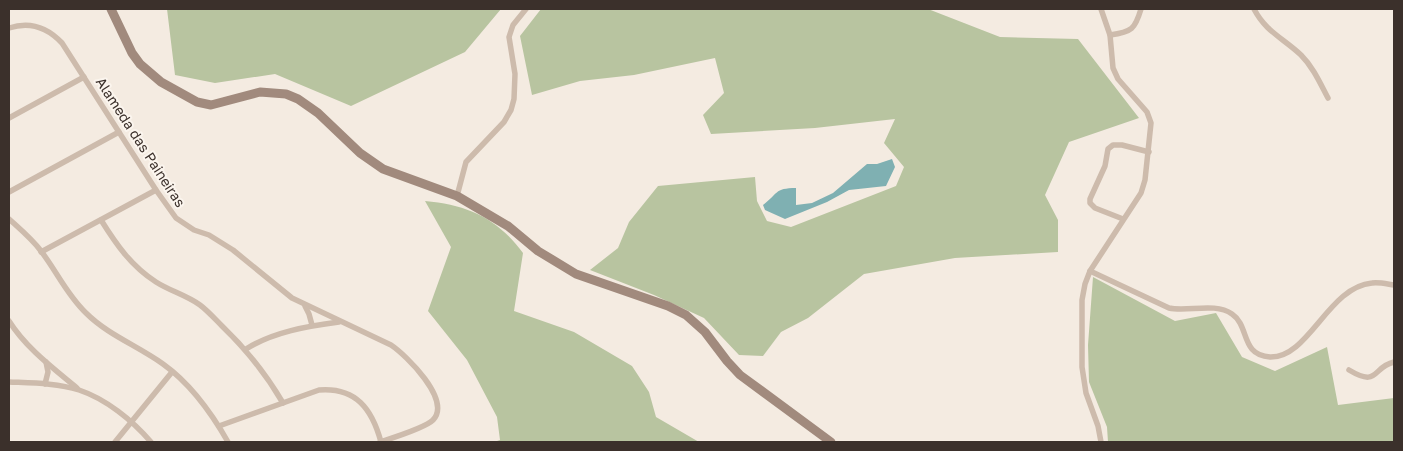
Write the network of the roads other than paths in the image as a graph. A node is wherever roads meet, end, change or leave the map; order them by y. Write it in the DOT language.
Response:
graph roads {
  1 [pos="111,9"];
  2 [pos="526,9"];
  3 [pos="1102,9"];
  4 [pos="1141,9"];
  5 [pos="1254,9"];
  6 [pos="9,28"];
  7 [pos="1110,35"];
  8 [pos="84,77"];
  9 [pos="1328,98"];
  10 [pos="9,118"];
  11 [pos="119,132"];
  12 [pos="1149,152"];
  13 [pos="156,190"];
  14 [pos="9,192"];
  15 [pos="457,196"];
  16 [pos="9,219"];
  17 [pos="1123,219"];
  18 [pos="101,220"];
  19 [pos="42,252"];
  20 [pos="1090,271"];
  21 [pos="1394,286"];
  22 [pos="304,305"];
  23 [pos="324,314"];
  24 [pos="9,322"];
  25 [pos="340,322"];
  26 [pos="323,324"];
  27 [pos="312,325"];
  28 [pos="246,349"];
  29 [pos="46,362"];
  30 [pos="1394,362"];
  31 [pos="1349,370"];
  32 [pos="58,372"];
  33 [pos="172,372"];
  34 [pos="9,382"];
  35 [pos="45,384"];
  36 [pos="57,386"];
  37 [pos="78,390"];
  38 [pos="283,403"];
  39 [pos="132,422"];
  40 [pos="218,426"];
  41 [pos="115,442"];
  42 [pos="151,442"];
  43 [pos="228,442"];
  44 [pos="380,442"];
  45 [pos="831,442"];
  46 [pos="1100,442"];
  1 -- 15 [label="street"];
  2 -- 15 [label="street"];
  3 -- 7 [label="street"];
  4 -- 7 [label="street"];
  5 -- 9 [label="street"];
  6 -- 8 [label="street, Alameda das Paineiras"];
  7 -- 12 [label="street"];
  8 -- 10 [label="street"];
  8 -- 11 [label="street, Alameda das Paineiras"];
  11 -- 13 [label="street, Alameda das Paineiras"];
  11 -- 14 [label="street"];
  12 -- 17 [label="street"];
  12 -- 17 [label="street"];
  13 -- 18 [label="street"];
  13 -- 22 [label="street, Alameda das Paineiras"];
  15 -- 45 [label="street"];
  16 -- 19 [label="street"];
  17 -- 20 [label="street"];
  18 -- 19 [label="street"];
  18 -- 28 [label="street"];
  19 -- 33 [label="street"];
  20 -- 21 [label="street"];
  20 -- 46 [label="street"];
  22 -- 23 [label="street, Alameda das Paineiras"];
  22 -- 27 [label="street"];
  23 -- 25 [label="street, Alameda das Paineiras"];
  23 -- 26 [label="street"];
  24 -- 29 [label="street"];
  25 -- 26 [label="street"];
  25 -- 44 [label="street, Alameda das Paineiras"];
  26 -- 27 [label="street"];
  27 -- 28 [label="street"];
  28 -- 38 [label="street"];
  29 -- 32 [label="street"];
  29 -- 35 [label="street"];
  30 -- 31 [label="street"];
  32 -- 36 [label="street"];
  32 -- 37 [label="street"];
  33 -- 39 [label="street"];
  33 -- 40 [label="street"];
  34 -- 35 [label="street"];
  35 -- 36 [label="street"];
  36 -- 37 [label="street"];
  37 -- 39 [label="street"];
  38 -- 40 [label="street"];
  38 -- 44 [label="street"];
  39 -- 41 [label="street"];
  39 -- 42 [label="street"];
  40 -- 43 [label="street"];
}
